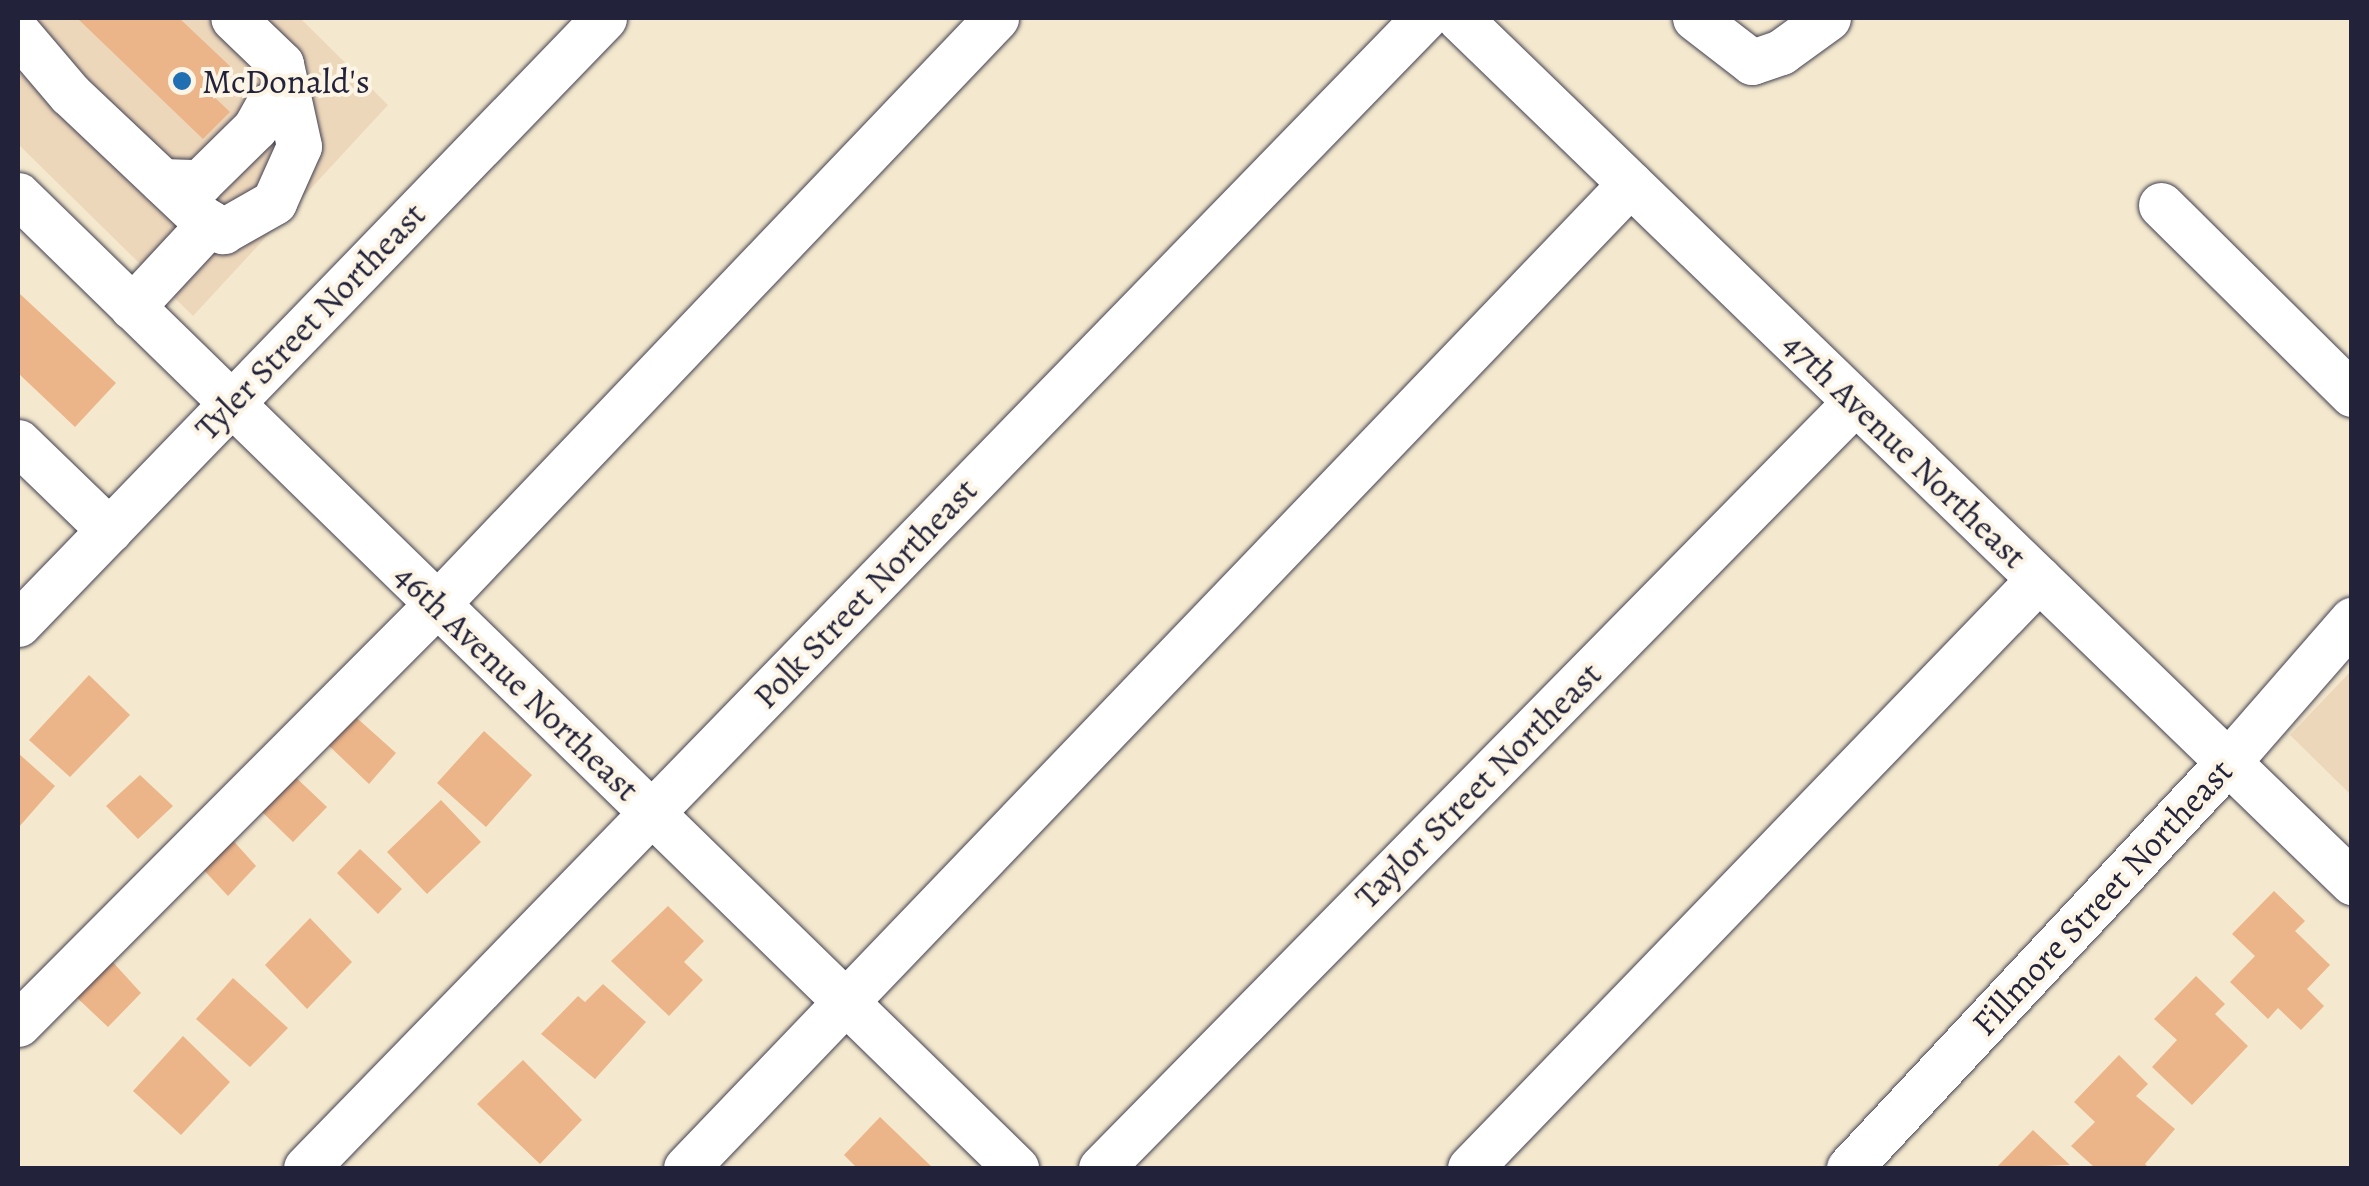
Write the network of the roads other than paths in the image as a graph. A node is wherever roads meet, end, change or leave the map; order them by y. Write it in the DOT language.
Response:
graph roads {
  1 [pos="202,18"];
  2 [pos="233,18"];
  3 [pos="604,18"];
  4 [pos="996,18"];
  5 [pos="1424,18"];
  6 [pos="1458,18"];
  7 [pos="1696,18"];
  8 [pos="1828,18"];
  9 [pos="18,33"];
  10 [pos="162,181"];
  11 [pos="1630,184"];
  12 [pos="20,201"];
  13 [pos="2161,206"];
  14 [pos="210,223"];
  15 [pos="132,306"];
  16 [pos="2352,394"];
  17 [pos="1856,402"];
  18 [pos="231,403"];
  19 [pos="18,442"];
  20 [pos="109,530"];
  21 [pos="2040,579"];
  22 [pos="437,604"];
  23 [pos="2352,620"];
  24 [pos="18,624"];
  25 [pos="2228,762"];
  26 [pos="651,813"];
  27 [pos="2352,882"];
  28 [pos="844,1001"];
  29 [pos="18,1024"];
  30 [pos="306,1168"];
  31 [pos="686,1168"];
  32 [pos="1016,1168"];
  33 [pos="1101,1168"];
  34 [pos="1470,1168"];
  35 [pos="1849,1168"];
  1 -- 10 [label="street"];
  2 -- 14 [label="street"];
  3 -- 18 [label="street, Tyler Street Northeast"];
  4 -- 22 [label="street"];
  5 -- 26 [label="street, Polk Street Northeast"];
  6 -- 11 [label="street, 47th Avenue Northeast"];
  7 -- 8 [label="street"];
  9 -- 10 [label="street"];
  10 -- 14 [label="street"];
  11 -- 17 [label="street, 47th Avenue Northeast"];
  11 -- 28 [label="street"];
  12 -- 15 [label="street, 46th Avenue Northeast"];
  13 -- 16 [label="street"];
  14 -- 15 [label="street"];
  15 -- 18 [label="street, 46th Avenue Northeast"];
  17 -- 21 [label="street, 47th Avenue Northeast"];
  17 -- 33 [label="street, Taylor Street Northeast"];
  18 -- 20 [label="street, Tyler Street Northeast"];
  18 -- 22 [label="street, 46th Avenue Northeast"];
  19 -- 20 [label="street"];
  20 -- 24 [label="street, Tyler Street Northeast"];
  21 -- 25 [label="street, 47th Avenue Northeast"];
  21 -- 34 [label="street"];
  22 -- 26 [label="street, 46th Avenue Northeast"];
  22 -- 29 [label="street"];
  23 -- 25 [label="street, Fillmore Street Northeast"];
  25 -- 27 [label="street, 47th Avenue Northeast"];
  25 -- 35 [label="street, Fillmore Street Northeast"];
  26 -- 28 [label="street, 46th Avenue Northeast"];
  26 -- 30 [label="street, Polk Street Northeast"];
  28 -- 31 [label="street"];
  28 -- 32 [label="street, 46th Avenue Northeast"];
}
